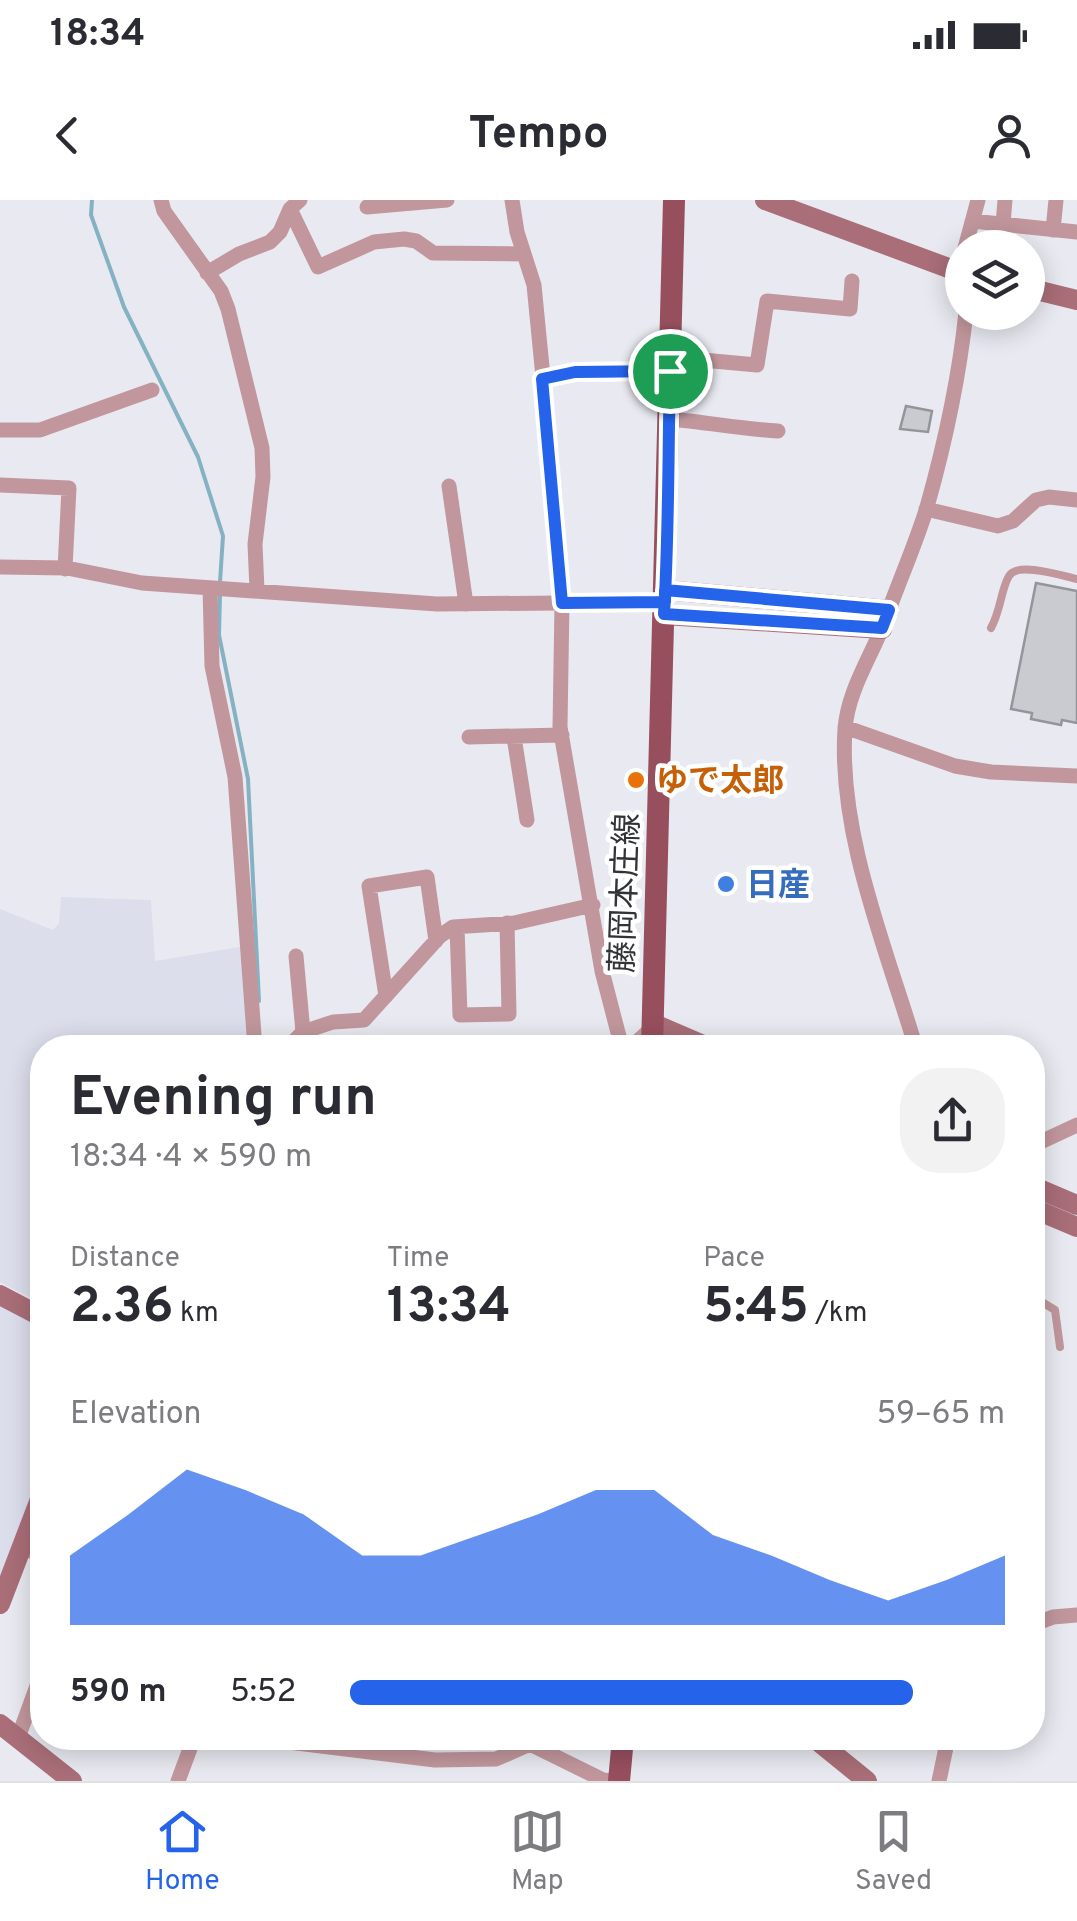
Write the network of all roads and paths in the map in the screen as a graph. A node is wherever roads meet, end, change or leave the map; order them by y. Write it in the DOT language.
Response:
graph roads {
  1 [pos="160,200"];
  2 [pos="448,200"];
  3 [pos="512,200"];
  4 [pos="674,200"];
  5 [pos="764,200"];
  6 [pos="978,200"];
  7 [pos="1005,200"];
  8 [pos="1056,200"];
  9 [pos="295,205"];
  10 [pos="367,207"];
  11 [pos="972,221"];
  12 [pos="1003,224"];
  13 [pos="969,230"];
  14 [pos="1054,230"];
  15 [pos="1077,232"];
  16 [pos="524,254"];
  17 [pos="945,267"];
  18 [pos="208,273"];
  19 [pos="852,281"];
  20 [pos="1045,292"];
  21 [pos="1077,300"];
  22 [pos="964,330"];
  23 [pos="670,364"];
  24 [pos="542,379"];
  25 [pos="152,390"];
  26 [pos="669,419"];
  27 [pos="0,430"];
  28 [pos="778,431"];
  29 [pos="0,485"];
  30 [pos="448,486"];
  31 [pos="1077,500"];
  32 [pos="926,509"];
  33 [pos="0,567"];
  34 [pos="65,568"];
  35 [pos="1077,579"];
  36 [pos="210,588"];
  37 [pos="257,590"];
  38 [pos="665,602"];
  39 [pos="562,603"];
  40 [pos="466,604"];
  41 [pos="885,619"];
  42 [pos="991,628"];
  43 [pos="846,726"];
  44 [pos="562,736"];
  45 [pos="469,737"];
  46 [pos="514,737"];
  47 [pos="1077,776"];
  48 [pos="528,820"];
  49 [pos="593,905"];
  50 [pos="507,922"];
  51 [pos="457,927"];
  52 [pos="436,940"];
  53 [pos="296,956"];
  54 [pos="386,996"];
  55 [pos="303,1032"];
  56 [pos="254,1035"];
  57 [pos="300,1035"];
  58 [pos="619,1035"];
  59 [pos="653,1035"];
  60 [pos="912,1035"];
  61 [pos="1077,1125"];
  62 [pos="1045,1140"];
  63 [pos="1045,1191"];
  64 [pos="1077,1205"];
  65 [pos="1045,1214"];
  66 [pos="1077,1228"];
  67 [pos="0,1295"];
  68 [pos="1045,1304"];
  69 [pos="30,1310"];
  70 [pos="1060,1346"];
  71 [pos="30,1526"];
  72 [pos="22,1548"];
  73 [pos="30,1551"];
  74 [pos="0,1604"];
  75 [pos="1077,1615"];
  76 [pos="1045,1620"];
  77 [pos="30,1705"];
  78 [pos="0,1724"];
  79 [pos="18,1738"];
  80 [pos="30,1748"];
  81 [pos="33,1750"];
  82 [pos="190,1750"];
  83 [pos="385,1750"];
  84 [pos="510,1750"];
  85 [pos="543,1750"];
  86 [pos="621,1750"];
  87 [pos="829,1750"];
  88 [pos="946,1750"];
  89 [pos="72,1781"];
  90 [pos="178,1781"];
  91 [pos="617,1781"];
  92 [pos="867,1781"];
  93 [pos="940,1781"];
  1 -- 18 [label="street"];
  2 -- 10 [label="street"];
  3 -- 16 [label="street"];
  4 -- 23 [label="main road, 藤岡本庄線"];
  5 -- 17 [label="street"];
  6 -- 11 [label="street"];
  7 -- 12 [label="street"];
  8 -- 14 [label="street"];
  9 -- 16 [label="street"];
  9 -- 18 [label="street"];
  11 -- 12 [label="street"];
  11 -- 13 [label="street"];
  12 -- 14 [label="street"];
  14 -- 15 [label="street"];
  16 -- 24 [label="street"];
  18 -- 37 [label="street"];
  19 -- 23 [label="street"];
  20 -- 21 [label="street"];
  22 -- 32 [label="street"];
  23 -- 24 [label="street"];
  23 -- 26 [label="main road, 藤岡本庄線"];
  24 -- 39 [label="street"];
  25 -- 27 [label="street"];
  26 -- 28 [label="street"];
  26 -- 38 [label="main road, 藤岡本庄線"];
  29 -- 34 [label="street"];
  30 -- 40 [label="street"];
  31 -- 32 [label="street"];
  32 -- 41 [label="street"];
  33 -- 34 [label="street"];
  34 -- 36 [label="street"];
  35 -- 42 [label="lane"];
  36 -- 37 [label="street"];
  36 -- 56 [label="street"];
  37 -- 40 [label="street"];
  38 -- 39 [label="street"];
  38 -- 41 [label="street"];
  38 -- 59 [label="main road, 藤岡本庄線"];
  39 -- 40 [label="street"];
  39 -- 44 [label="street"];
  41 -- 43 [label="street"];
  43 -- 47 [label="street"];
  43 -- 60 [label="street"];
  44 -- 46 [label="street"];
  44 -- 49 [label="street"];
  45 -- 46 [label="street"];
  46 -- 48 [label="street"];
  49 -- 50 [label="street"];
  49 -- 58 [label="street"];
  50 -- 51 [label="street"];
  50 -- 51 [label="street"];
  51 -- 52 [label="street"];
  52 -- 54 [label="street"];
  52 -- 54 [label="street"];
  53 -- 55 [label="street"];
  54 -- 55 [label="street"];
  55 -- 57 [label="street"];
  61 -- 62 [label="street"];
  63 -- 64 [label="street"];
  65 -- 66 [label="street"];
  67 -- 69 [label="street"];
  68 -- 70 [label="lane"];
  71 -- 72 [label="street"];
  72 -- 73 [label="street"];
  72 -- 74 [label="street"];
  75 -- 76 [label="street"];
  77 -- 79 [label="street"];
  78 -- 79 [label="street"];
  79 -- 80 [label="street"];
  81 -- 89 [label="street"];
  82 -- 90 [label="street"];
  83 -- 84 [label="street"];
  85 -- 91 [label="street"];
  86 -- 91 [label="main road"];
  87 -- 92 [label="street"];
  88 -- 93 [label="street"];
}
